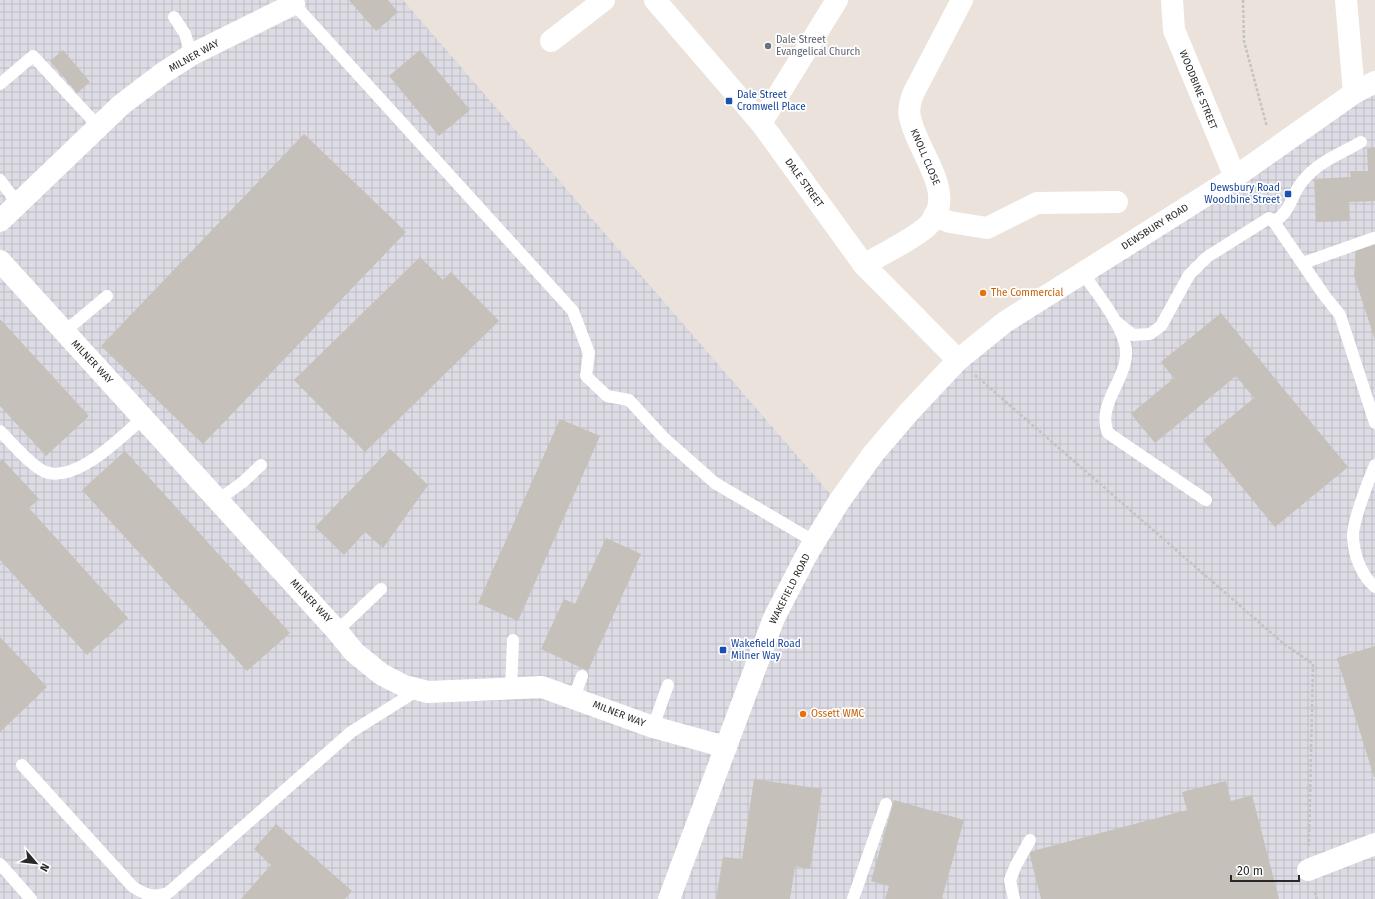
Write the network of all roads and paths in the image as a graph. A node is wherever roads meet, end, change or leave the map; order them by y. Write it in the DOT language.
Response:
graph roads {
  1 [pos="604,0"];
  2 [pos="655,0"];
  3 [pos="837,0"];
  4 [pos="962,0"];
  5 [pos="1172,0"];
  6 [pos="1243,0"];
  7 [pos="1346,0"];
  8 [pos="294,4"];
  9 [pos="174,17"];
  10 [pos="551,41"];
  11 [pos="191,55"];
  12 [pos="1375,82"];
  13 [pos="0,84"];
  14 [pos="1354,93"];
  15 [pos="761,123"];
  16 [pos="100,127"];
  17 [pos="1361,142"];
  18 [pos="1273,150"];
  19 [pos="1235,177"];
  20 [pos="0,180"];
  21 [pos="1117,202"];
  22 [pos="18,204"];
  23 [pos="934,216"];
  24 [pos="0,221"];
  25 [pos="1274,222"];
  26 [pos="1374,238"];
  27 [pos="0,261"];
  28 [pos="1303,263"];
  29 [pos="864,265"];
  30 [pos="1082,272"];
  31 [pos="107,296"];
  32 [pos="1114,320"];
  33 [pos="64,332"];
  34 [pos="958,360"];
  35 [pos="143,418"];
  36 [pos="1375,423"];
  37 [pos="0,430"];
  38 [pos="261,465"];
  39 [pos="1375,466"];
  40 [pos="218,500"];
  41 [pos="1206,500"];
  42 [pos="815,542"];
  43 [pos="1375,586"];
  44 [pos="381,589"];
  45 [pos="337,630"];
  46 [pos="513,640"];
  47 [pos="582,676"];
  48 [pos="668,685"];
  49 [pos="511,689"];
  50 [pos="418,690"];
  51 [pos="574,697"];
  52 [pos="653,727"];
  53 [pos="726,747"];
  54 [pos="22,765"];
  55 [pos="886,804"];
  56 [pos="1030,840"];
  57 [pos="1375,844"];
  58 [pos="0,864"];
  59 [pos="1308,870"];
  60 [pos="31,899"];
  61 [pos="669,899"];
  62 [pos="853,899"];
  63 [pos="1014,899"];
  1 -- 10 [label="street"];
  2 -- 15 [label="street, DALE STREET"];
  3 -- 15 [label="street"];
  4 -- 23 [label="street, KNOLL CLOSE"];
  5 -- 19 [label="street, WOODBINE STREET"];
  6 -- 18 [label="path"];
  7 -- 14 [label="street"];
  8 -- 11 [label="street, MILNER WAY"];
  8 -- 42 [label="lane"];
  9 -- 11 [label="lane"];
  11 -- 16 [label="street, MILNER WAY"];
  12 -- 14 [label="street, DEWSBURY ROAD"];
  13 -- 16 [label="lane"];
  14 -- 18 [label="street, DEWSBURY ROAD"];
  15 -- 29 [label="street, DALE STREET"];
  16 -- 22 [label="street, MILNER WAY"];
  17 -- 25 [label="lane"];
  18 -- 19 [label="street, DEWSBURY ROAD"];
  19 -- 30 [label="street, DEWSBURY ROAD"];
  20 -- 22 [label="lane"];
  21 -- 23 [label="street"];
  22 -- 24 [label="street, MILNER WAY"];
  23 -- 29 [label="street, KNOLL CLOSE"];
  25 -- 28 [label="lane"];
  25 -- 32 [label="lane"];
  26 -- 28 [label="lane"];
  27 -- 33 [label="street, MILNER WAY"];
  28 -- 36 [label="lane"];
  29 -- 34 [label="street, DALE STREET"];
  30 -- 32 [label="lane"];
  30 -- 34 [label="street, DEWSBURY ROAD"];
  31 -- 33 [label="lane"];
  32 -- 41 [label="lane"];
  33 -- 35 [label="street, MILNER WAY"];
  34 -- 42 [label="street, WAKEFIELD ROAD"];
  34 -- 59 [label="path"];
  35 -- 37 [label="lane"];
  35 -- 40 [label="street, MILNER WAY"];
  38 -- 40 [label="lane"];
  39 -- 43 [label="lane"];
  40 -- 45 [label="street, MILNER WAY"];
  42 -- 53 [label="street, WAKEFIELD ROAD"];
  44 -- 45 [label="lane"];
  45 -- 50 [label="street, MILNER WAY"];
  46 -- 49 [label="lane"];
  47 -- 51 [label="lane"];
  48 -- 52 [label="lane"];
  49 -- 50 [label="street, MILNER WAY"];
  49 -- 51 [label="street, MILNER WAY"];
  50 -- 54 [label="lane"];
  51 -- 52 [label="street, MILNER WAY"];
  52 -- 53 [label="street, MILNER WAY"];
  53 -- 61 [label="street, WAKEFIELD ROAD"];
  55 -- 62 [label="lane"];
  56 -- 63 [label="lane"];
  57 -- 59 [label="street"];
  58 -- 60 [label="lane"];
}
